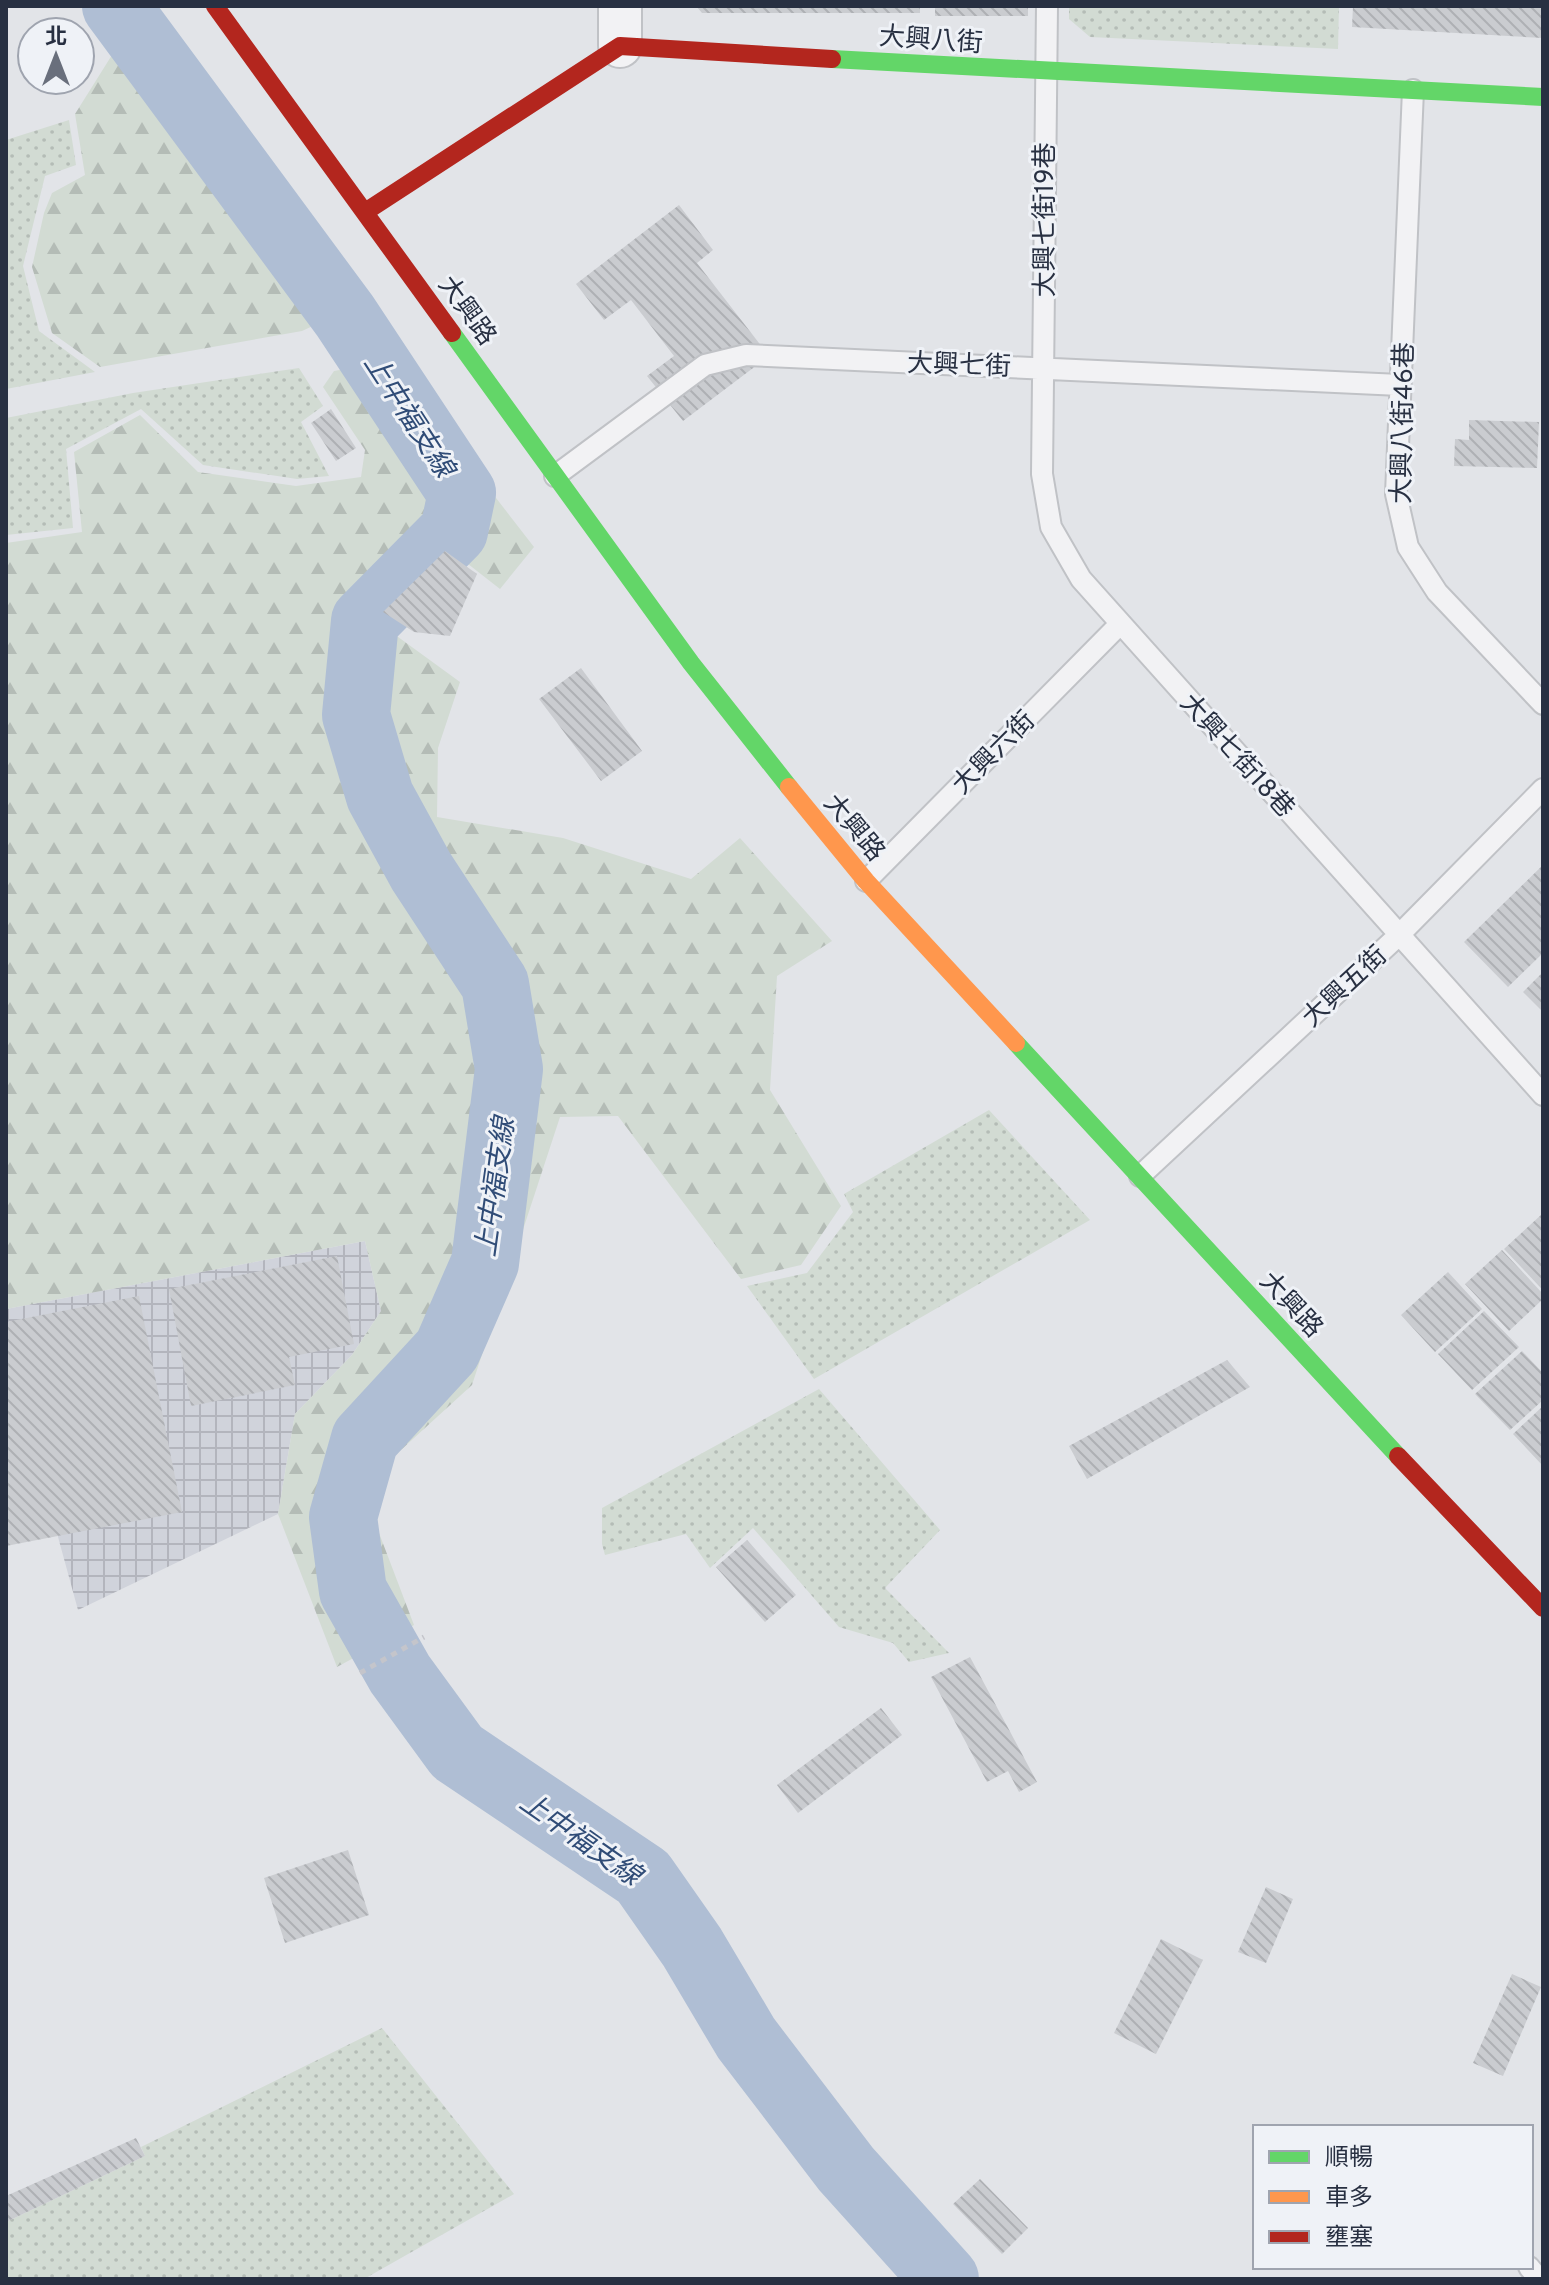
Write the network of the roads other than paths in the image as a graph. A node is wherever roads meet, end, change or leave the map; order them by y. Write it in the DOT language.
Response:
graph roads {
  1 [pos="215,6"];
  2 [pos="1047,6"];
  3 [pos="620,26"];
  4 [pos="1045,72"];
  5 [pos="1413,90"];
  6 [pos="1543,97"];
  7 [pos="365,212"];
  8 [pos="1043,367"];
  9 [pos="1400,385"];
  10 [pos="555,476"];
  11 [pos="1120,624"];
  12 [pos="1543,704"];
  13 [pos="1543,789"];
  14 [pos="866,881"];
  15 [pos="1399,935"];
  16 [pos="1543,1095"];
  17 [pos="1140,1176"];
  18 [pos="1543,1608"];
  1 -- 7 [label="street, 大興路"];
  2 -- 4 [label="lane, 大興七街19巷"];
  3 -- 4 [label="street, 大興八街"];
  3 -- 7 [label="street, 大興八街"];
  4 -- 5 [label="street, 大興八街"];
  4 -- 8 [label="lane, 大興七街19巷"];
  5 -- 6 [label="street, 大興八街"];
  5 -- 9 [label="lane, 大興八街46巷"];
  7 -- 10 [label="street, 大興路"];
  8 -- 9 [label="lane, 大興七街"];
  8 -- 10 [label="lane, 大興七街"];
  8 -- 11 [label="lane, 大興七街18巷"];
  9 -- 12 [label="lane, 大興八街46巷"];
  10 -- 14 [label="street, 大興路"];
  11 -- 14 [label="lane, 大興六街"];
  11 -- 15 [label="lane, 大興七街18巷"];
  13 -- 15 [label="lane, 大興五街"];
  14 -- 17 [label="street, 大興路"];
  15 -- 16 [label="lane, 大興七街18巷"];
  15 -- 17 [label="lane, 大興五街"];
  17 -- 18 [label="street, 大興路"];
}
